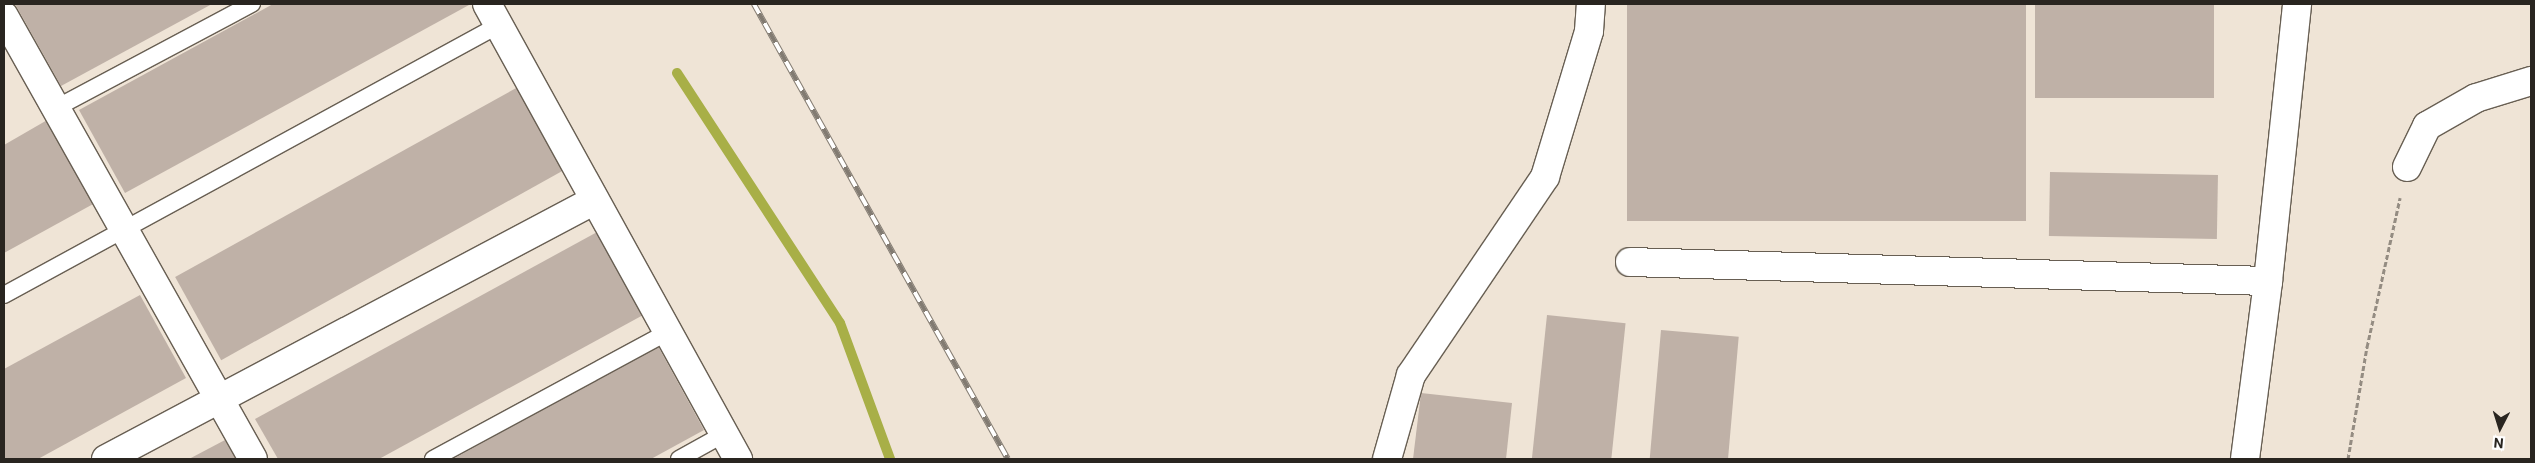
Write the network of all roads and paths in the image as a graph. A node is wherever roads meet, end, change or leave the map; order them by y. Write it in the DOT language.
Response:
graph roads {
  1 [pos="252,4"];
  2 [pos="1591,4"];
  3 [pos="2297,4"];
  4 [pos="493,14"];
  5 [pos="4,16"];
  6 [pos="2531,81"];
  7 [pos="56,108"];
  8 [pos="2407,167"];
  9 [pos="595,200"];
  10 [pos="124,230"];
  11 [pos="1630,262"];
  12 [pos="2268,281"];
  13 [pos="4,295"];
  14 [pos="668,332"];
  15 [pos="219,399"];
  16 [pos="724,434"];
  17 [pos="106,459"];
  18 [pos="253,459"];
  19 [pos="433,459"];
  20 [pos="679,459"];
  21 [pos="738,459"];
  22 [pos="1387,459"];
  23 [pos="2245,459"];
  24 [pos="2348,459"];
  1 -- 7 [label="lane"];
  2 -- 22 [label="street"];
  3 -- 12 [label="street"];
  4 -- 9 [label="street"];
  4 -- 10 [label="lane"];
  5 -- 7 [label="street"];
  6 -- 8 [label="street"];
  7 -- 10 [label="street"];
  8 -- 24 [label="path"];
  9 -- 14 [label="street"];
  9 -- 15 [label="street"];
  10 -- 13 [label="lane"];
  10 -- 15 [label="street"];
  11 -- 12 [label="street"];
  12 -- 23 [label="street"];
  14 -- 16 [label="street"];
  14 -- 19 [label="lane"];
  15 -- 17 [label="street"];
  15 -- 18 [label="street"];
  16 -- 20 [label="lane"];
  16 -- 21 [label="street"];
}
